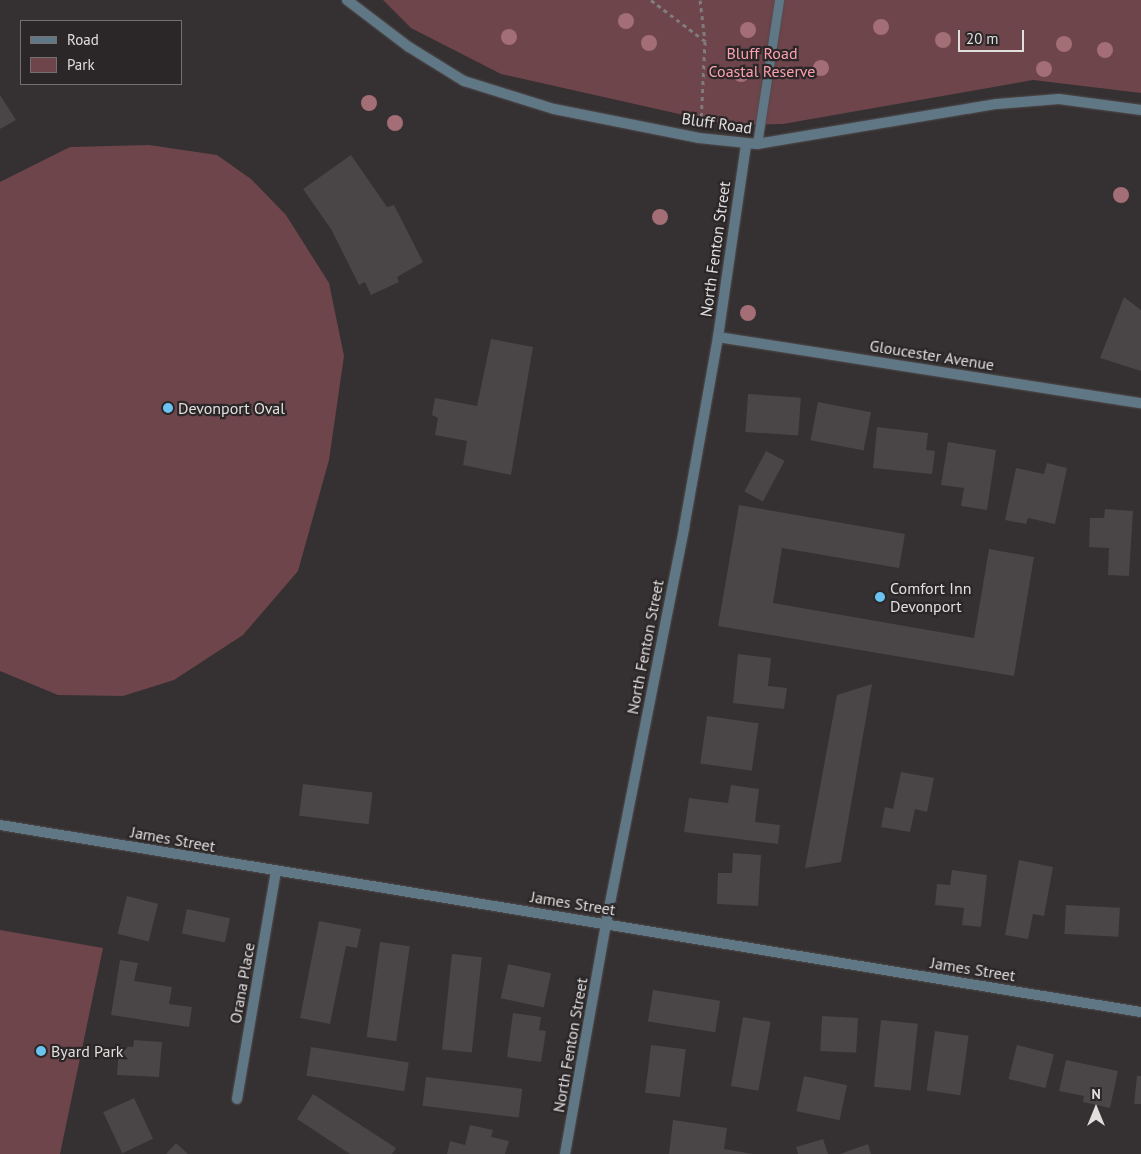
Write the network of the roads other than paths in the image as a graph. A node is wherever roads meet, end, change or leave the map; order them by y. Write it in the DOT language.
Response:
graph roads {
  1 [pos="346,0"];
  2 [pos="779,0"];
  3 [pos="1141,110"];
  4 [pos="746,144"];
  5 [pos="757,144"];
  6 [pos="718,337"];
  7 [pos="1141,403"];
  8 [pos="0,825"];
  9 [pos="276,872"];
  10 [pos="606,923"];
  11 [pos="1141,1012"];
  12 [pos="237,1099"];
  13 [pos="565,1154"];
  1 -- 4 [label="street, Bluff Road"];
  2 -- 5 [label="lane"];
  3 -- 5 [label="street, Bluff Road"];
  4 -- 5 [label="street, Bluff Road"];
  4 -- 6 [label="street, North Fenton Street"];
  6 -- 7 [label="street, Gloucester Avenue"];
  6 -- 10 [label="street, North Fenton Street"];
  8 -- 9 [label="street, James Street"];
  9 -- 10 [label="street, James Street"];
  9 -- 12 [label="street, Orana Place"];
  10 -- 11 [label="street, James Street"];
  10 -- 13 [label="street, North Fenton Street"];
}
